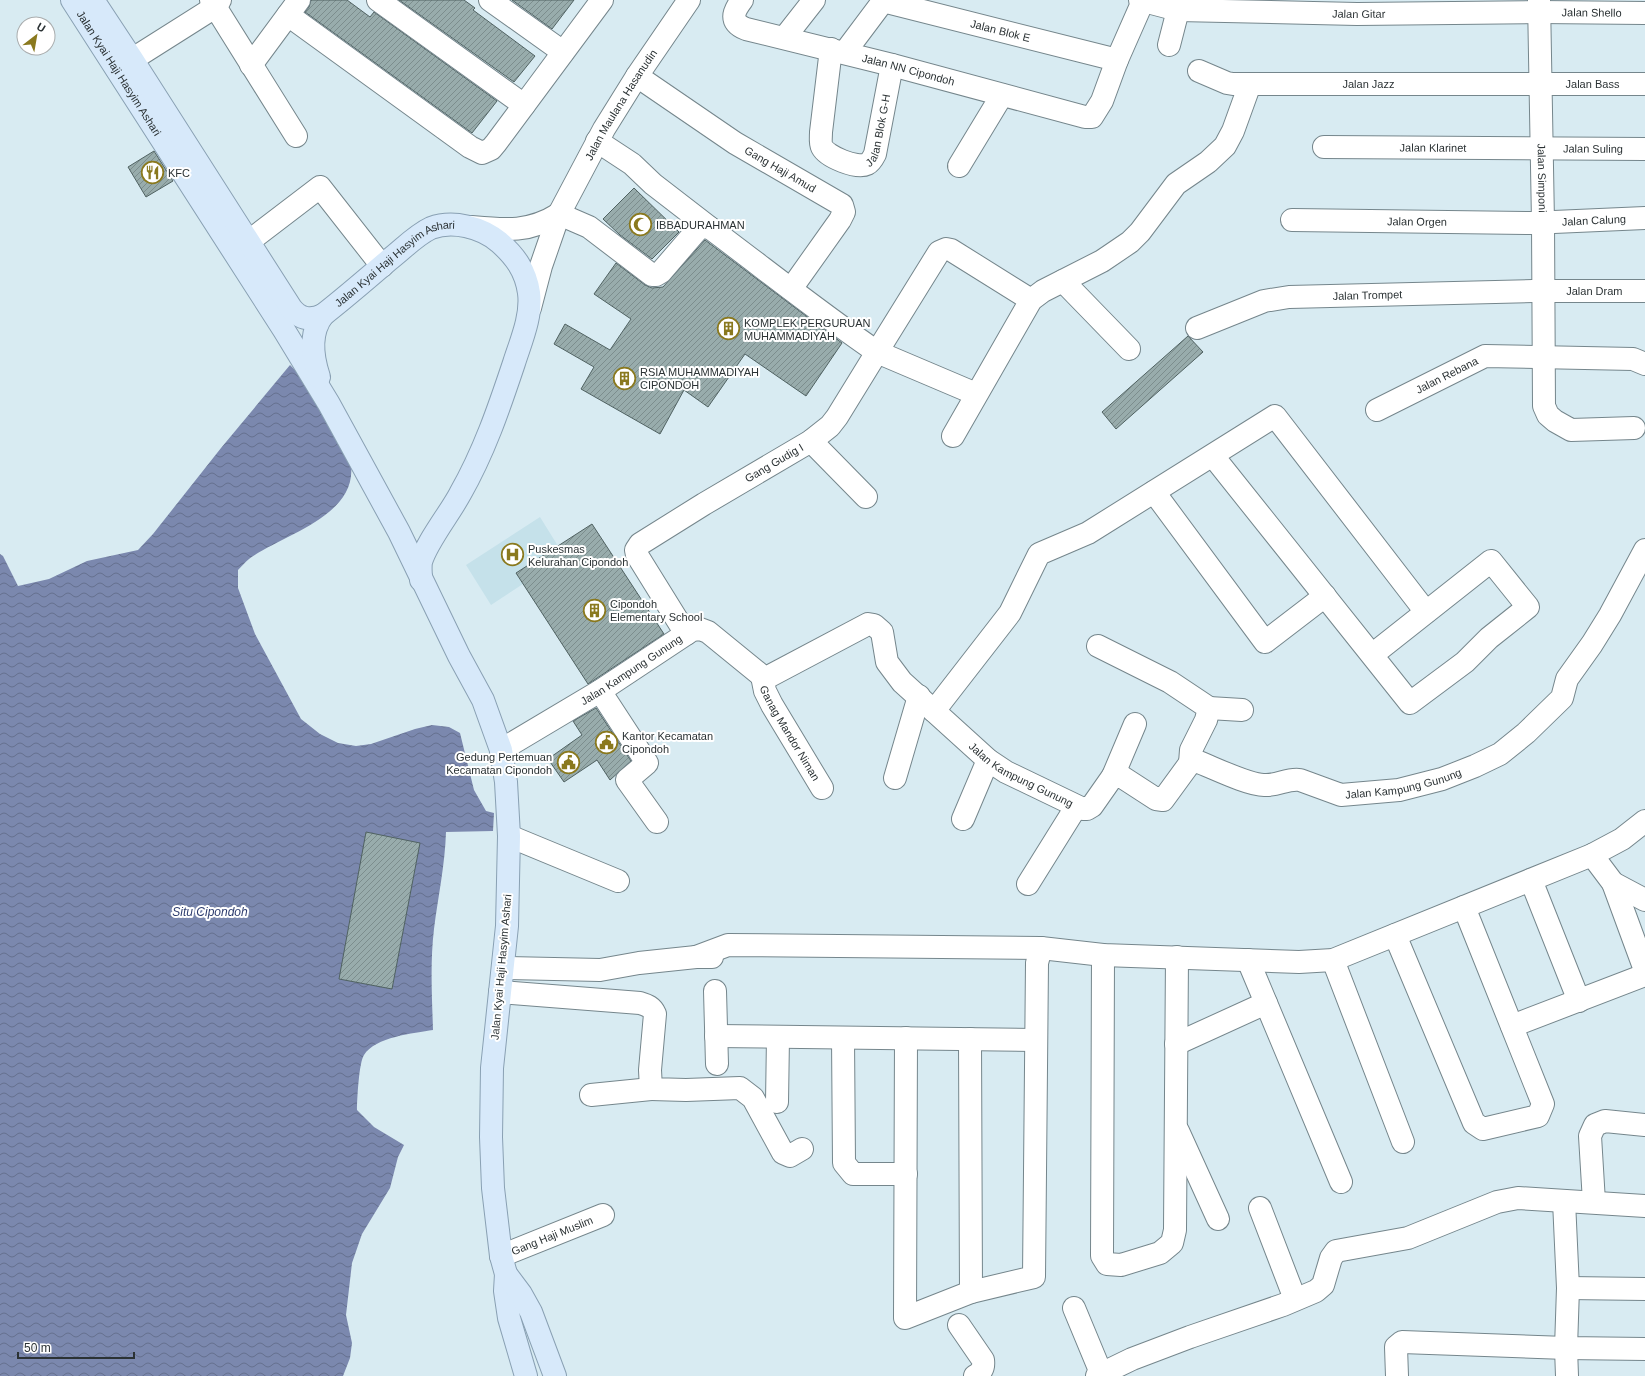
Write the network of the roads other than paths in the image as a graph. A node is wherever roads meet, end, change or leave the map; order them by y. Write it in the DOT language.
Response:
graph roads {
  1 [pos="72,0"];
  2 [pos="93,0"];
  3 [pos="378,0"];
  4 [pos="490,0"];
  5 [pos="602,0"];
  6 [pos="689,0"];
  7 [pos="814,0"];
  8 [pos="1141,0"];
  9 [pos="883,1"];
  10 [pos="215,2"];
  11 [pos="1174,6"];
  12 [pos="1539,6"];
  13 [pos="293,8"];
  14 [pos="738,9"];
  15 [pos="1645,13"];
  16 [pos="785,37"];
  17 [pos="1169,45"];
  18 [pos="838,51"];
  19 [pos="563,52"];
  20 [pos="1117,60"];
  21 [pos="124,64"];
  22 [pos="251,64"];
  23 [pos="892,64"];
  24 [pos="1199,70"];
  25 [pos="646,82"];
  26 [pos="1250,84"];
  27 [pos="1541,84"];
  28 [pos="1645,84"];
  29 [pos="1002,95"];
  30 [pos="524,105"];
  31 [pos="296,136"];
  32 [pos="597,141"];
  33 [pos="1324,147"];
  34 [pos="1542,149"];
  35 [pos="1645,149"];
  36 [pos="959,166"];
  37 [pos="559,214"];
  38 [pos="1645,218"];
  39 [pos="1292,220"];
  40 [pos="1543,222"];
  41 [pos="470,227"];
  42 [pos="710,228"];
  43 [pos="248,242"];
  44 [pos="382,266"];
  45 [pos="1063,281"];
  46 [pos="791,289"];
  47 [pos="1543,291"];
  48 [pos="1645,291"];
  49 [pos="1031,300"];
  50 [pos="323,315"];
  51 [pos="528,317"];
  52 [pos="1197,328"];
  53 [pos="1129,349"];
  54 [pos="877,352"];
  55 [pos="1543,357"];
  56 [pos="1645,364"];
  57 [pos="976,394"];
  58 [pos="329,404"];
  59 [pos="1378,410"];
  60 [pos="1634,428"];
  61 [pos="953,436"];
  62 [pos="811,441"];
  63 [pos="1213,456"];
  64 [pos="1154,492"];
  65 [pos="866,497"];
  66 [pos="399,532"];
  67 [pos="432,541"];
  68 [pos="1645,550"];
  69 [pos="421,580"];
  70 [pos="1325,596"];
  71 [pos="1426,612"];
  72 [pos="686,634"];
  73 [pos="1098,646"];
  74 [pos="1372,655"];
  75 [pos="762,676"];
  76 [pos="600,691"];
  77 [pos="919,696"];
  78 [pos="1209,708"];
  79 [pos="1242,710"];
  80 [pos="934,711"];
  81 [pos="1135,724"];
  82 [pos="501,750"];
  83 [pos="988,760"];
  84 [pos="1190,763"];
  85 [pos="1113,776"];
  86 [pos="895,778"];
  87 [pos="822,788"];
  88 [pos="1076,807"];
  89 [pos="963,819"];
  90 [pos="657,822"];
  91 [pos="1645,822"];
  92 [pos="509,836"];
  93 [pos="1592,855"];
  94 [pos="1531,880"];
  95 [pos="618,881"];
  96 [pos="1613,883"];
  97 [pos="1028,884"];
  98 [pos="1645,900"];
  99 [pos="1464,906"];
  100 [pos="1395,935"];
  101 [pos="1103,955"];
  102 [pos="1039,956"];
  103 [pos="1177,957"];
  104 [pos="1248,960"];
  105 [pos="1333,960"];
  106 [pos="503,968"];
  107 [pos="1645,970"];
  108 [pos="1645,975"];
  109 [pos="715,991"];
  110 [pos="500,992"];
  111 [pos="1579,1001"];
  112 [pos="1266,1003"];
  113 [pos="1512,1026"];
  114 [pos="716,1036"];
  115 [pos="778,1037"];
  116 [pos="843,1038"];
  117 [pos="906,1038"];
  118 [pos="970,1039"];
  119 [pos="1036,1040"];
  120 [pos="1176,1044"];
  121 [pos="717,1064"];
  122 [pos="651,1089"];
  123 [pos="591,1095"];
  124 [pos="778,1102"];
  125 [pos="1645,1125"];
  126 [pos="1175,1126"];
  127 [pos="1403,1142"];
  128 [pos="802,1149"];
  129 [pos="906,1174"];
  130 [pos="1341,1182"];
  131 [pos="1564,1201"];
  132 [pos="1594,1202"];
  133 [pos="1645,1206"];
  134 [pos="1260,1208"];
  135 [pos="603,1215"];
  136 [pos="1218,1219"];
  137 [pos="504,1265"];
  138 [pos="1568,1288"];
  139 [pos="1645,1289"];
  140 [pos="971,1292"];
  141 [pos="1296,1299"];
  142 [pos="1074,1308"];
  143 [pos="959,1325"];
  144 [pos="1566,1348"];
  145 [pos="1645,1349"];
  146 [pos="1099,1374"];
  147 [pos="526,1376"];
  148 [pos="555,1376"];
  149 [pos="976,1376"];
  150 [pos="1397,1376"];
  151 [pos="1567,1376"];
  1 -- 21 [label="main road, Jalan Kyai Haji Hasyim Ashari"];
  2 -- 21 [label="main road, Jalan Kyai Haji Hasyim Ashari"];
  3 -- 30 [label="street"];
  4 -- 19 [label="street"];
  5 -- 19 [label="street"];
  6 -- 25 [label="street, Jalan Maulana Hasanudin"];
  7 -- 16 [label="street"];
  8 -- 11 [label="street, Jalan Gitar"];
  8 -- 20 [label="street"];
  9 -- 18 [label="street"];
  9 -- 20 [label="street, Jalan Blok E"];
  10 -- 21 [label="street"];
  10 -- 22 [label="street"];
  11 -- 12 [label="street, Jalan Gitar"];
  11 -- 17 [label="street"];
  12 -- 15 [label="street, Jalan Shello"];
  12 -- 27 [label="street, Jalan Simponi"];
  13 -- 22 [label="street"];
  13 -- 30 [label="street"];
  14 -- 16 [label="street, Jalan NN Cipondoh"];
  16 -- 18 [label="street, Jalan NN Cipondoh"];
  18 -- 23 [label="street, Jalan NN Cipondoh"];
  18 -- 23 [label="street, Jalan Blok G-H"];
  19 -- 30 [label="street"];
  20 -- 29 [label="street, Jalan NN Cipondoh"];
  21 -- 43 [label="main road, Jalan Kyai Haji Hasyim Ashari"];
  21 -- 58 [label="main road, Jalan Kyai Haji Hasyim Ashari"];
  22 -- 31 [label="street"];
  23 -- 29 [label="street, Jalan NN Cipondoh"];
  24 -- 26 [label="street, Jalan Jazz"];
  25 -- 32 [label="street, Jalan Maulana Hasanudin"];
  25 -- 46 [label="street, Gang Haji Amud"];
  26 -- 27 [label="street, Jalan Jazz"];
  26 -- 45 [label="street"];
  27 -- 28 [label="street, Jalan Bass"];
  27 -- 34 [label="street, Jalan Simponi"];
  29 -- 36 [label="street"];
  32 -- 37 [label="street, Jalan Maulana Hasanudin"];
  32 -- 42 [label="street"];
  33 -- 34 [label="street, Jalan Klarinet"];
  34 -- 35 [label="street, Jalan Suling"];
  34 -- 40 [label="street, Jalan Simponi"];
  37 -- 41 [label="street"];
  37 -- 42 [label="street"];
  37 -- 51 [label="street, Jalan Maulana Hasanudin"];
  38 -- 40 [label="street, Jalan Calung"];
  39 -- 40 [label="street, Jalan Orgen"];
  40 -- 47 [label="street, Jalan Simponi"];
  41 -- 44 [label="main road, Jalan Kyai Haji Hasyim Ashari"];
  41 -- 51 [label="main road, Jalan Kyai Haji Hasyim Ashari"];
  42 -- 46 [label="street"];
  43 -- 44 [label="street"];
  43 -- 50 [label="main road, Jalan Kyai Haji Hasyim Ashari"];
  44 -- 50 [label="main road, Jalan Kyai Haji Hasyim Ashari"];
  45 -- 49 [label="street"];
  45 -- 53 [label="street"];
  46 -- 54 [label="street"];
  47 -- 48 [label="street, Jalan Dram"];
  47 -- 52 [label="street, Jalan Trompet"];
  47 -- 55 [label="street, Jalan Simponi"];
  49 -- 54 [label="street, Gang Gudig I"];
  49 -- 57 [label="street"];
  50 -- 58 [label="main road"];
  51 -- 67 [label="main road, Jalan Kyai Haji Hasyim Ashari"];
  54 -- 57 [label="street"];
  54 -- 62 [label="street, Gang Gudig I"];
  55 -- 56 [label="street, Jalan Rebana"];
  55 -- 59 [label="street, Jalan Rebana"];
  55 -- 60 [label="street, Jalan Simponi"];
  57 -- 61 [label="street"];
  58 -- 66 [label="main road, Jalan Kyai Haji Hasyim Ashari"];
  62 -- 65 [label="street"];
  62 -- 72 [label="street, Gang Gudig I"];
  63 -- 64 [label="street"];
  63 -- 70 [label="street"];
  63 -- 71 [label="street"];
  64 -- 70 [label="street"];
  64 -- 80 [label="street"];
  66 -- 67 [label="main road"];
  66 -- 69 [label="main road, Jalan Kyai Haji Hasyim Ashari"];
  67 -- 69 [label="main road, Jalan Kyai Haji Hasyim Ashari"];
  68 -- 84 [label="street, Jalan Kampung Gunung"];
  69 -- 82 [label="main road, Jalan Kyai Haji Hasyim Ashari"];
  70 -- 74 [label="street"];
  71 -- 74 [label="street"];
  71 -- 74 [label="street"];
  72 -- 75 [label="street, Jalan Kampung Gunung"];
  72 -- 76 [label="street, Jalan Kampung Gunung"];
  73 -- 78 [label="street"];
  75 -- 77 [label="street, Jalan Kampung Gunung"];
  75 -- 87 [label="street, Ganag Mandor Niman"];
  76 -- 82 [label="street, Jalan Kampung Gunung"];
  76 -- 90 [label="street"];
  77 -- 80 [label="street, Jalan Kampung Gunung"];
  77 -- 86 [label="street"];
  78 -- 79 [label="street"];
  78 -- 84 [label="street"];
  80 -- 83 [label="street, Jalan Kampung Gunung"];
  81 -- 85 [label="street"];
  82 -- 92 [label="main road, Jalan Kyai Haji Hasyim Ashari"];
  83 -- 88 [label="street, Jalan Kampung Gunung"];
  83 -- 89 [label="street"];
  84 -- 85 [label="street"];
  85 -- 88 [label="street, Jalan Kampung Gunung"];
  88 -- 97 [label="street"];
  91 -- 93 [label="street"];
  92 -- 95 [label="street"];
  92 -- 106 [label="main road, Jalan Kyai Haji Hasyim Ashari"];
  93 -- 94 [label="street"];
  93 -- 96 [label="street"];
  94 -- 99 [label="street"];
  94 -- 111 [label="street"];
  96 -- 98 [label="street"];
  96 -- 107 [label="street"];
  99 -- 100 [label="street"];
  99 -- 113 [label="street"];
  100 -- 105 [label="street"];
  100 -- 113 [label="street"];
  101 -- 102 [label="street"];
  101 -- 103 [label="street"];
  101 -- 126 [label="street"];
  102 -- 106 [label="street"];
  102 -- 119 [label="street"];
  103 -- 104 [label="street"];
  103 -- 120 [label="street"];
  104 -- 105 [label="street"];
  104 -- 112 [label="street"];
  105 -- 127 [label="street"];
  106 -- 110 [label="main road, Jalan Kyai Haji Hasyim Ashari"];
  108 -- 111 [label="street"];
  109 -- 114 [label="street"];
  110 -- 122 [label="street"];
  110 -- 137 [label="main road, Jalan Kyai Haji Hasyim Ashari"];
  111 -- 113 [label="street"];
  112 -- 120 [label="street"];
  112 -- 130 [label="street"];
  114 -- 115 [label="street"];
  114 -- 121 [label="street"];
  115 -- 116 [label="street"];
  115 -- 124 [label="street"];
  116 -- 117 [label="street"];
  116 -- 129 [label="street"];
  117 -- 118 [label="street"];
  117 -- 129 [label="street"];
  118 -- 119 [label="street"];
  118 -- 140 [label="street"];
  119 -- 140 [label="street"];
  120 -- 126 [label="street"];
  122 -- 123 [label="street"];
  122 -- 128 [label="street"];
  125 -- 132 [label="street"];
  126 -- 136 [label="street"];
  129 -- 140 [label="street"];
  131 -- 132 [label="street"];
  131 -- 138 [label="street"];
  131 -- 141 [label="street"];
  132 -- 133 [label="street"];
  134 -- 141 [label="street"];
  135 -- 137 [label="street, Gang Haji Muslim"];
  137 -- 147 [label="main road, Jalan Kyai Haji Hasyim Ashari"];
  137 -- 148 [label="main road"];
  138 -- 139 [label="street"];
  138 -- 144 [label="street"];
  141 -- 146 [label="street"];
  142 -- 146 [label="street"];
  143 -- 149 [label="street"];
  144 -- 145 [label="street"];
  144 -- 150 [label="street"];
  144 -- 151 [label="street"];
}
